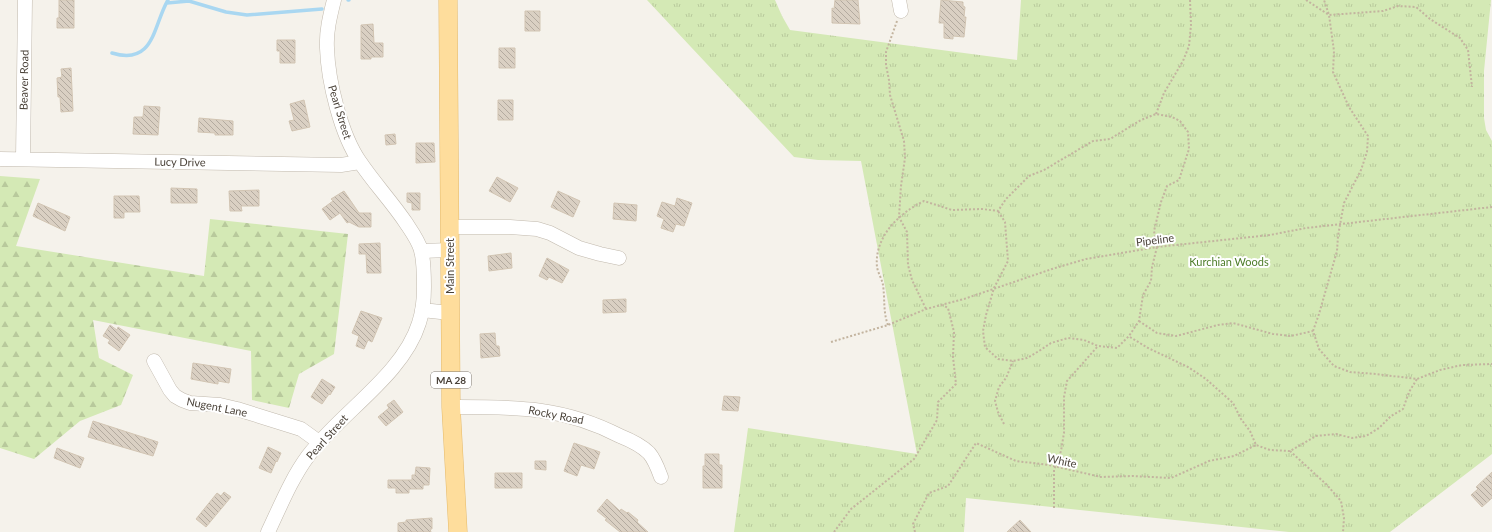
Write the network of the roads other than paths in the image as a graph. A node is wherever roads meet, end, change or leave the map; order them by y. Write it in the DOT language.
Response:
graph roads {
  1 [pos="25,0"];
  2 [pos="334,0"];
  3 [pos="448,0"];
  4 [pos="0,159"];
  5 [pos="23,159"];
  6 [pos="360,162"];
  7 [pos="450,227"];
  8 [pos="450,250"];
  9 [pos="421,251"];
  10 [pos="619,258"];
  11 [pos="422,310"];
  12 [pos="450,313"];
  13 [pos="154,361"];
  14 [pos="451,406"];
  15 [pos="319,442"];
  16 [pos="661,477"];
  17 [pos="268,532"];
  18 [pos="458,532"];
  1 -- 5 [label="street, Beaver Road"];
  2 -- 6 [label="street, Pearl Street"];
  3 -- 7 [label="main road, Main Street / MA 28"];
  4 -- 5 [label="street, Lucy Drive"];
  5 -- 6 [label="street, Lucy Drive"];
  6 -- 9 [label="street, Pearl Street"];
  7 -- 8 [label="main road, Main Street / MA 28"];
  7 -- 10 [label="street"];
  8 -- 9 [label="street"];
  8 -- 12 [label="main road, Main Street / MA 28"];
  9 -- 11 [label="street, Pearl Street"];
  11 -- 12 [label="street"];
  11 -- 15 [label="street, Pearl Street"];
  12 -- 14 [label="main road, Main Street / MA 28"];
  13 -- 15 [label="street, Nugent Lane"];
  14 -- 16 [label="street, Rocky Road"];
  14 -- 18 [label="main road, Main Street / MA 28"];
  15 -- 17 [label="street, Pearl Street"];
}
